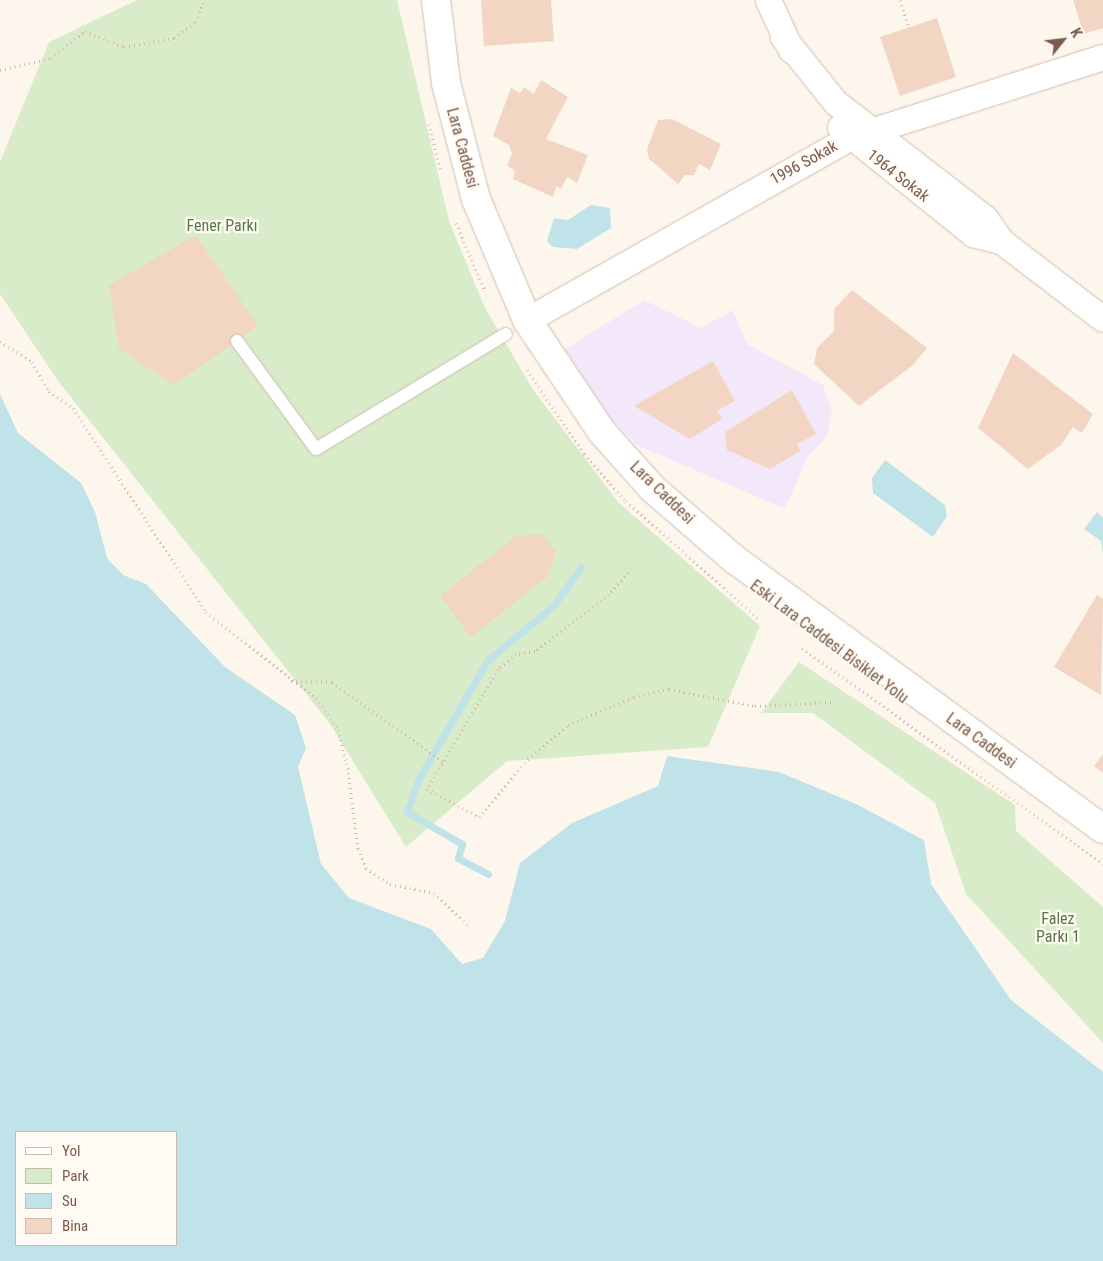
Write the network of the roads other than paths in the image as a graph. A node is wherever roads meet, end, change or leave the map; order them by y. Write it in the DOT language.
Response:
graph roads {
  1 [pos="436,0"];
  2 [pos="768,0"];
  3 [pos="1103,57"];
  4 [pos="859,134"];
  5 [pos="1103,319"];
  6 [pos="516,327"];
  7 [pos="237,341"];
  8 [pos="1103,829"];
  1 -- 6 [label="street, Lara Caddesi"];
  2 -- 4 [label="street, 1964 Sokak"];
  3 -- 4 [label="street, 1996 Sokak"];
  4 -- 5 [label="street, 1964 Sokak"];
  4 -- 6 [label="street, 1996 Sokak"];
  6 -- 7 [label="lane"];
  6 -- 8 [label="street, Lara Caddesi"];
}
